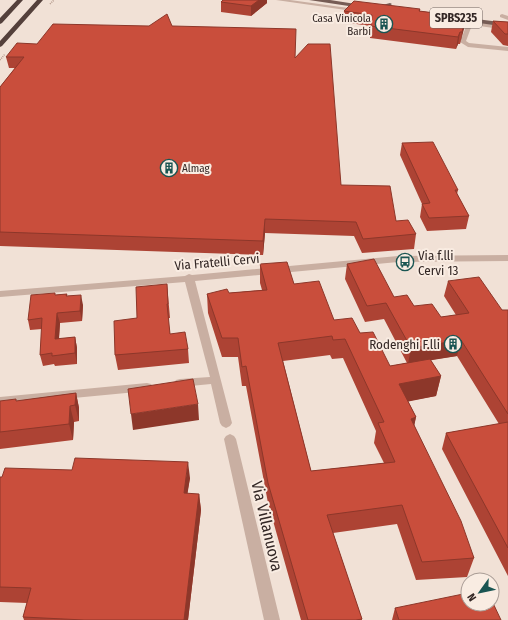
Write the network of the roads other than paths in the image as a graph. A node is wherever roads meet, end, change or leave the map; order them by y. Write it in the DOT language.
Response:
graph roads {
  1 [pos="11,0"];
  2 [pos="20,0"];
  3 [pos="40,0"];
  4 [pos="278,0"];
  5 [pos="311,0"];
  6 [pos="348,0"];
  7 [pos="334,2"];
  8 [pos="353,2"];
  9 [pos="391,6"];
  10 [pos="13,7"];
  11 [pos="386,13"];
  12 [pos="502,16"];
  13 [pos="508,18"];
  14 [pos="448,19"];
  15 [pos="0,22"];
  16 [pos="470,23"];
  17 [pos="508,24"];
  18 [pos="508,28"];
  19 [pos="0,45"];
  20 [pos="508,49"];
  21 [pos="508,258"];
  22 [pos="189,277"];
  23 [pos="0,294"];
  24 [pos="216,380"];
  25 [pos="170,384"];
  26 [pos="154,386"];
  27 [pos="0,401"];
  28 [pos="226,423"];
  29 [pos="230,439"];
  30 [pos="272,620"];
  1 -- 10 [label="highway"];
  2 -- 10 [label="highway"];
  3 -- 19 [label="highway"];
  4 -- 11 [label="street"];
  5 -- 7 [label="main road"];
  6 -- 7 [label="main road"];
  7 -- 8 [label="main road"];
  8 -- 9 [label="main road"];
  10 -- 15 [label="highway"];
  12 -- 13 [label="street"];
  14 -- 16 [label="street"];
  14 -- 17 [label="main road, SPBS235"];
  16 -- 18 [label="street"];
  16 -- 20 [label="street"];
  21 -- 22 [label="street, Via Fratelli Cervi"];
  22 -- 23 [label="street, Via Fratelli Cervi"];
  22 -- 24 [label="street"];
  24 -- 25 [label="street"];
  24 -- 28 [label="street"];
  26 -- 27 [label="street"];
  29 -- 30 [label="street, Via Villanuova"];
}
